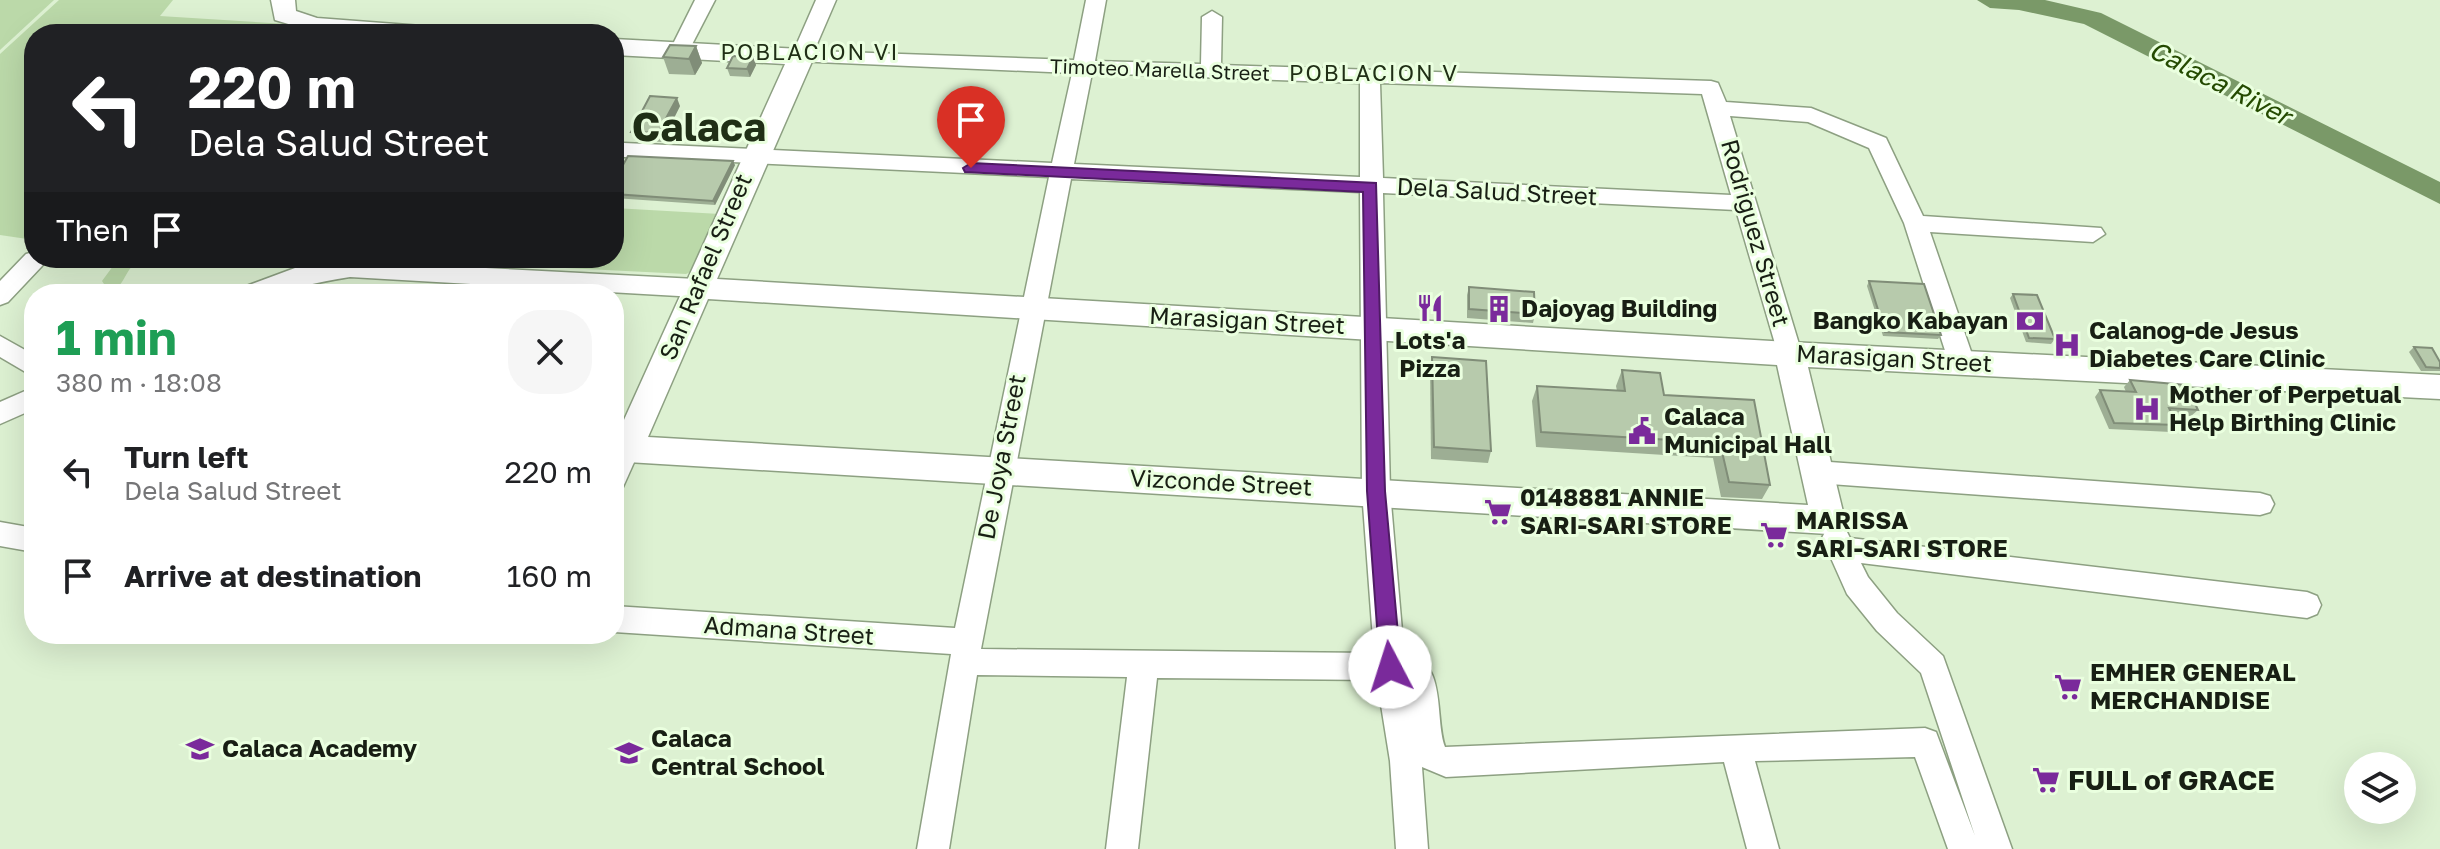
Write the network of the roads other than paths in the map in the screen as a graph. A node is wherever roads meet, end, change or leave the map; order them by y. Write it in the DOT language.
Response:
graph roads {
  1 [pos="283,0"];
  2 [pos="705,0"];
  3 [pos="826,0"];
  4 [pos="1096,0"];
  5 [pos="1212,17"];
  6 [pos="312,24"];
  7 [pos="624,48"];
  8 [pos="679,52"];
  9 [pos="801,57"];
  10 [pos="1084,67"];
  11 [pos="1211,72"];
  12 [pos="1370,77"];
  13 [pos="1714,98"];
  14 [pos="624,150"];
  15 [pos="754,157"];
  16 [pos="1064,173"];
  17 [pos="1370,187"];
  18 [pos="1746,203"];
  19 [pos="1915,223"];
  20 [pos="2093,234"];
  21 [pos="26,268"];
  22 [pos="276,284"];
  23 [pos="623,284"];
  24 [pos="624,284"];
  25 [pos="696,288"];
  26 [pos="0,296"];
  27 [pos="1032,309"];
  28 [pos="1375,329"];
  29 [pos="0,345"];
  30 [pos="1790,354"];
  31 [pos="24,361"];
  32 [pos="1962,363"];
  33 [pos="2440,387"];
  34 [pos="24,402"];
  35 [pos="0,414"];
  36 [pos="624,440"];
  37 [pos="624,448"];
  38 [pos="998,470"];
  39 [pos="1816,472"];
  40 [pos="1376,491"];
  41 [pos="2260,504"];
  42 [pos="1835,534"];
  43 [pos="2307,605"];
  44 [pos="624,620"];
  45 [pos="963,652"];
  46 [pos="1143,666"];
  47 [pos="1390,667"];
  48 [pos="1736,747"];
  49 [pos="933,849"];
  50 [pos="1122,849"];
  51 [pos="1412,849"];
  52 [pos="1763,849"];
  53 [pos="1964,849"];
  54 [pos="1996,849"];
  1 -- 6 [label="main road"];
  2 -- 8 [label="street"];
  3 -- 9 [label="street"];
  4 -- 10 [label="street, De Joya Street"];
  5 -- 11 [label="street"];
  7 -- 8 [label="main road"];
  8 -- 9 [label="main road"];
  9 -- 10 [label="street, Timoteo Marella Street"];
  9 -- 15 [label="main road, San Rafael Street"];
  10 -- 11 [label="street, Timoteo Marella Street"];
  10 -- 16 [label="street, De Joya Street"];
  11 -- 12 [label="street, Timoteo Marella Street"];
  12 -- 13 [label="street, Timoteo Marella Street"];
  12 -- 17 [label="street"];
  13 -- 18 [label="street, Rodriguez Street"];
  13 -- 19 [label="street, Timoteo Marella Street"];
  14 -- 15 [label="street, Dela Salud Street"];
  15 -- 16 [label="street, Dela Salud Street"];
  15 -- 25 [label="main road, San Rafael Street"];
  16 -- 17 [label="street, Dela Salud Street"];
  16 -- 27 [label="street, De Joya Street"];
  17 -- 18 [label="street, Dela Salud Street"];
  17 -- 28 [label="street"];
  18 -- 30 [label="street, Rodriguez Street"];
  19 -- 20 [label="street"];
  19 -- 32 [label="street, Timoteo Marella Street"];
  21 -- 26 [label="street"];
  22 -- 23 [label="street, Marasigan Street"];
  24 -- 25 [label="street, Marasigan Street"];
  25 -- 27 [label="main road, Marasigan Street"];
  25 -- 36 [label="main road, San Rafael Street"];
  27 -- 28 [label="main road, Marasigan Street"];
  27 -- 38 [label="street, De Joya Street"];
  28 -- 30 [label="main road, Marasigan Street"];
  28 -- 40 [label="street"];
  29 -- 31 [label="street"];
  30 -- 32 [label="main road, Marasigan Street"];
  30 -- 39 [label="main road, Rodriguez Street"];
  32 -- 33 [label="main road, Marasigan Street"];
  34 -- 35 [label="street"];
  37 -- 38 [label="main road, Vizconde Street"];
  38 -- 40 [label="main road, Vizconde Street"];
  38 -- 45 [label="street, De Joya Street"];
  39 -- 41 [label="street"];
  39 -- 42 [label="main road, Rodriguez Street"];
  40 -- 42 [label="main road, Vizconde Street"];
  40 -- 47 [label="street"];
  42 -- 43 [label="street"];
  42 -- 54 [label="street"];
  44 -- 45 [label="street, Admana Street"];
  45 -- 46 [label="street, Admana Street"];
  45 -- 49 [label="street, De Joya Street"];
  46 -- 47 [label="street, Admana Street"];
  46 -- 50 [label="street"];
  47 -- 48 [label="street"];
  47 -- 51 [label="street"];
  48 -- 52 [label="street"];
  48 -- 53 [label="street"];
}
